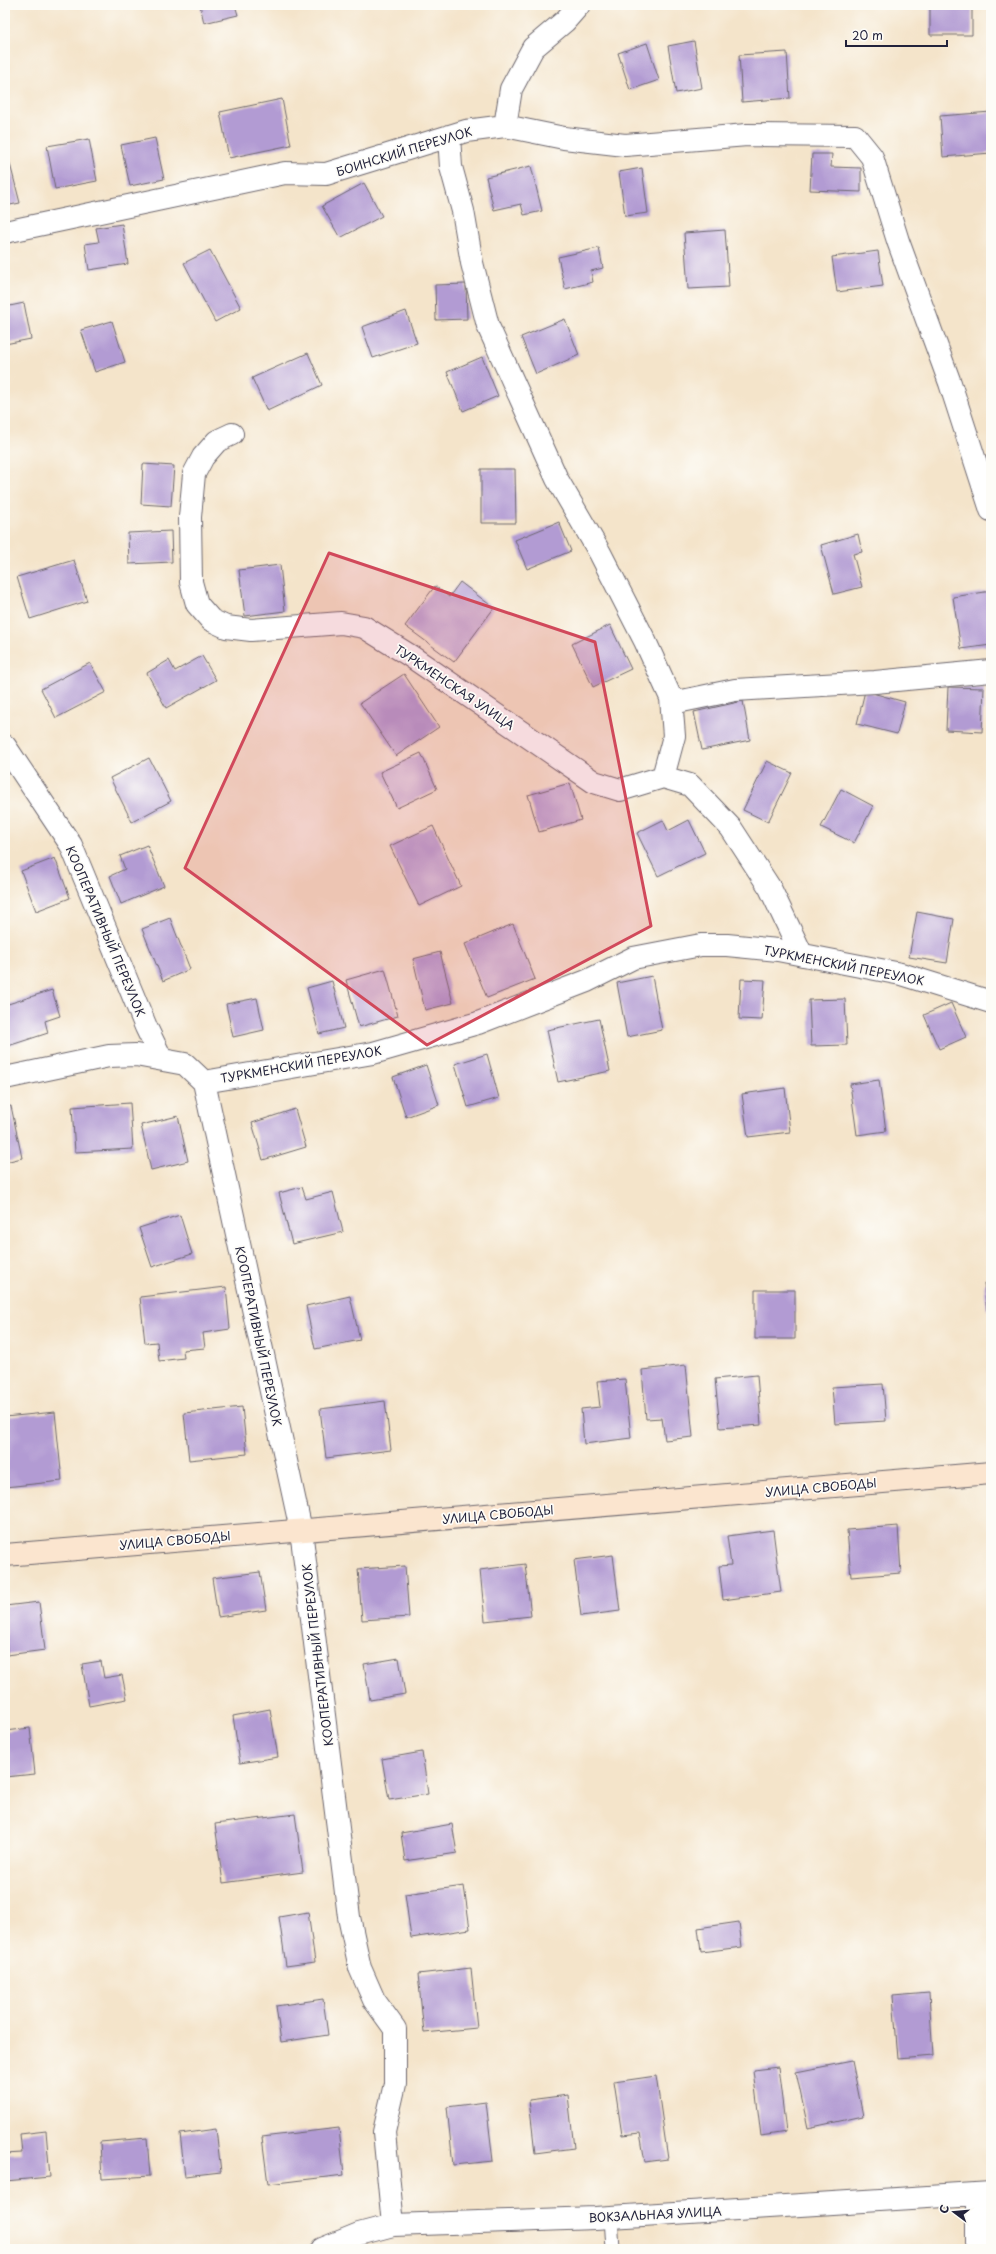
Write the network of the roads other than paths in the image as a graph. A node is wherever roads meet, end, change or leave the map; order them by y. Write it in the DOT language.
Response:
graph roads {
  1 [pos="579,5"];
  2 [pos="505,126"];
  3 [pos="449,136"];
  4 [pos="5,232"];
  5 [pos="232,434"];
  6 [pos="991,510"];
  7 [pos="991,671"];
  8 [pos="671,698"];
  9 [pos="5,746"];
  10 [pos="663,777"];
  11 [pos="802,955"];
  12 [pos="991,1002"];
  13 [pos="161,1058"];
  14 [pos="5,1078"];
  15 [pos="204,1082"];
  16 [pos="991,1474"];
  17 [pos="301,1530"];
  18 [pos="5,1555"];
  19 [pos="984,2194"];
  20 [pos="611,2217"];
  21 [pos="393,2225"];
  22 [pos="322,2249"];
  23 [pos="613,2249"];
  24 [pos="977,2249"];
  1 -- 2 [label="street"];
  2 -- 3 [label="street, БОИНСКИЙ ПЕРЕУЛОК"];
  2 -- 6 [label="street, БОИНСКИЙ ПЕРЕУЛОК"];
  3 -- 4 [label="street, БОИНСКИЙ ПЕРЕУЛОК"];
  3 -- 8 [label="street"];
  5 -- 10 [label="street, ТУРКМЕНСКАЯ УЛИЦА"];
  7 -- 8 [label="street"];
  8 -- 10 [label="street"];
  9 -- 13 [label="street, КООПЕРАТИВНЫЙ ПЕРЕУЛОК"];
  10 -- 11 [label="street"];
  11 -- 12 [label="street, ТУРКМЕНСКИЙ ПЕРЕУЛОК"];
  11 -- 15 [label="street, ТУРКМЕНСКИЙ ПЕРЕУЛОК"];
  13 -- 14 [label="street, ТУРКМЕНСКИЙ ПЕРЕУЛОК"];
  13 -- 15 [label="street, ТУРКМЕНСКИЙ ПЕРЕУЛОК"];
  15 -- 17 [label="street, КООПЕРАТИВНЫЙ ПЕРЕУЛОК"];
  16 -- 17 [label="street, УЛИЦА СВОБОДЫ"];
  17 -- 18 [label="street, УЛИЦА СВОБОДЫ"];
  17 -- 21 [label="street, КООПЕРАТИВНЫЙ ПЕРЕУЛОК"];
  19 -- 20 [label="street, ВОКЗАЛЬНАЯ УЛИЦА"];
  19 -- 24 [label="street"];
  20 -- 21 [label="street, ВОКЗАЛЬНАЯ УЛИЦА"];
  20 -- 23 [label="lane"];
  21 -- 22 [label="street, ВОКЗАЛЬНАЯ УЛИЦА"];
}
